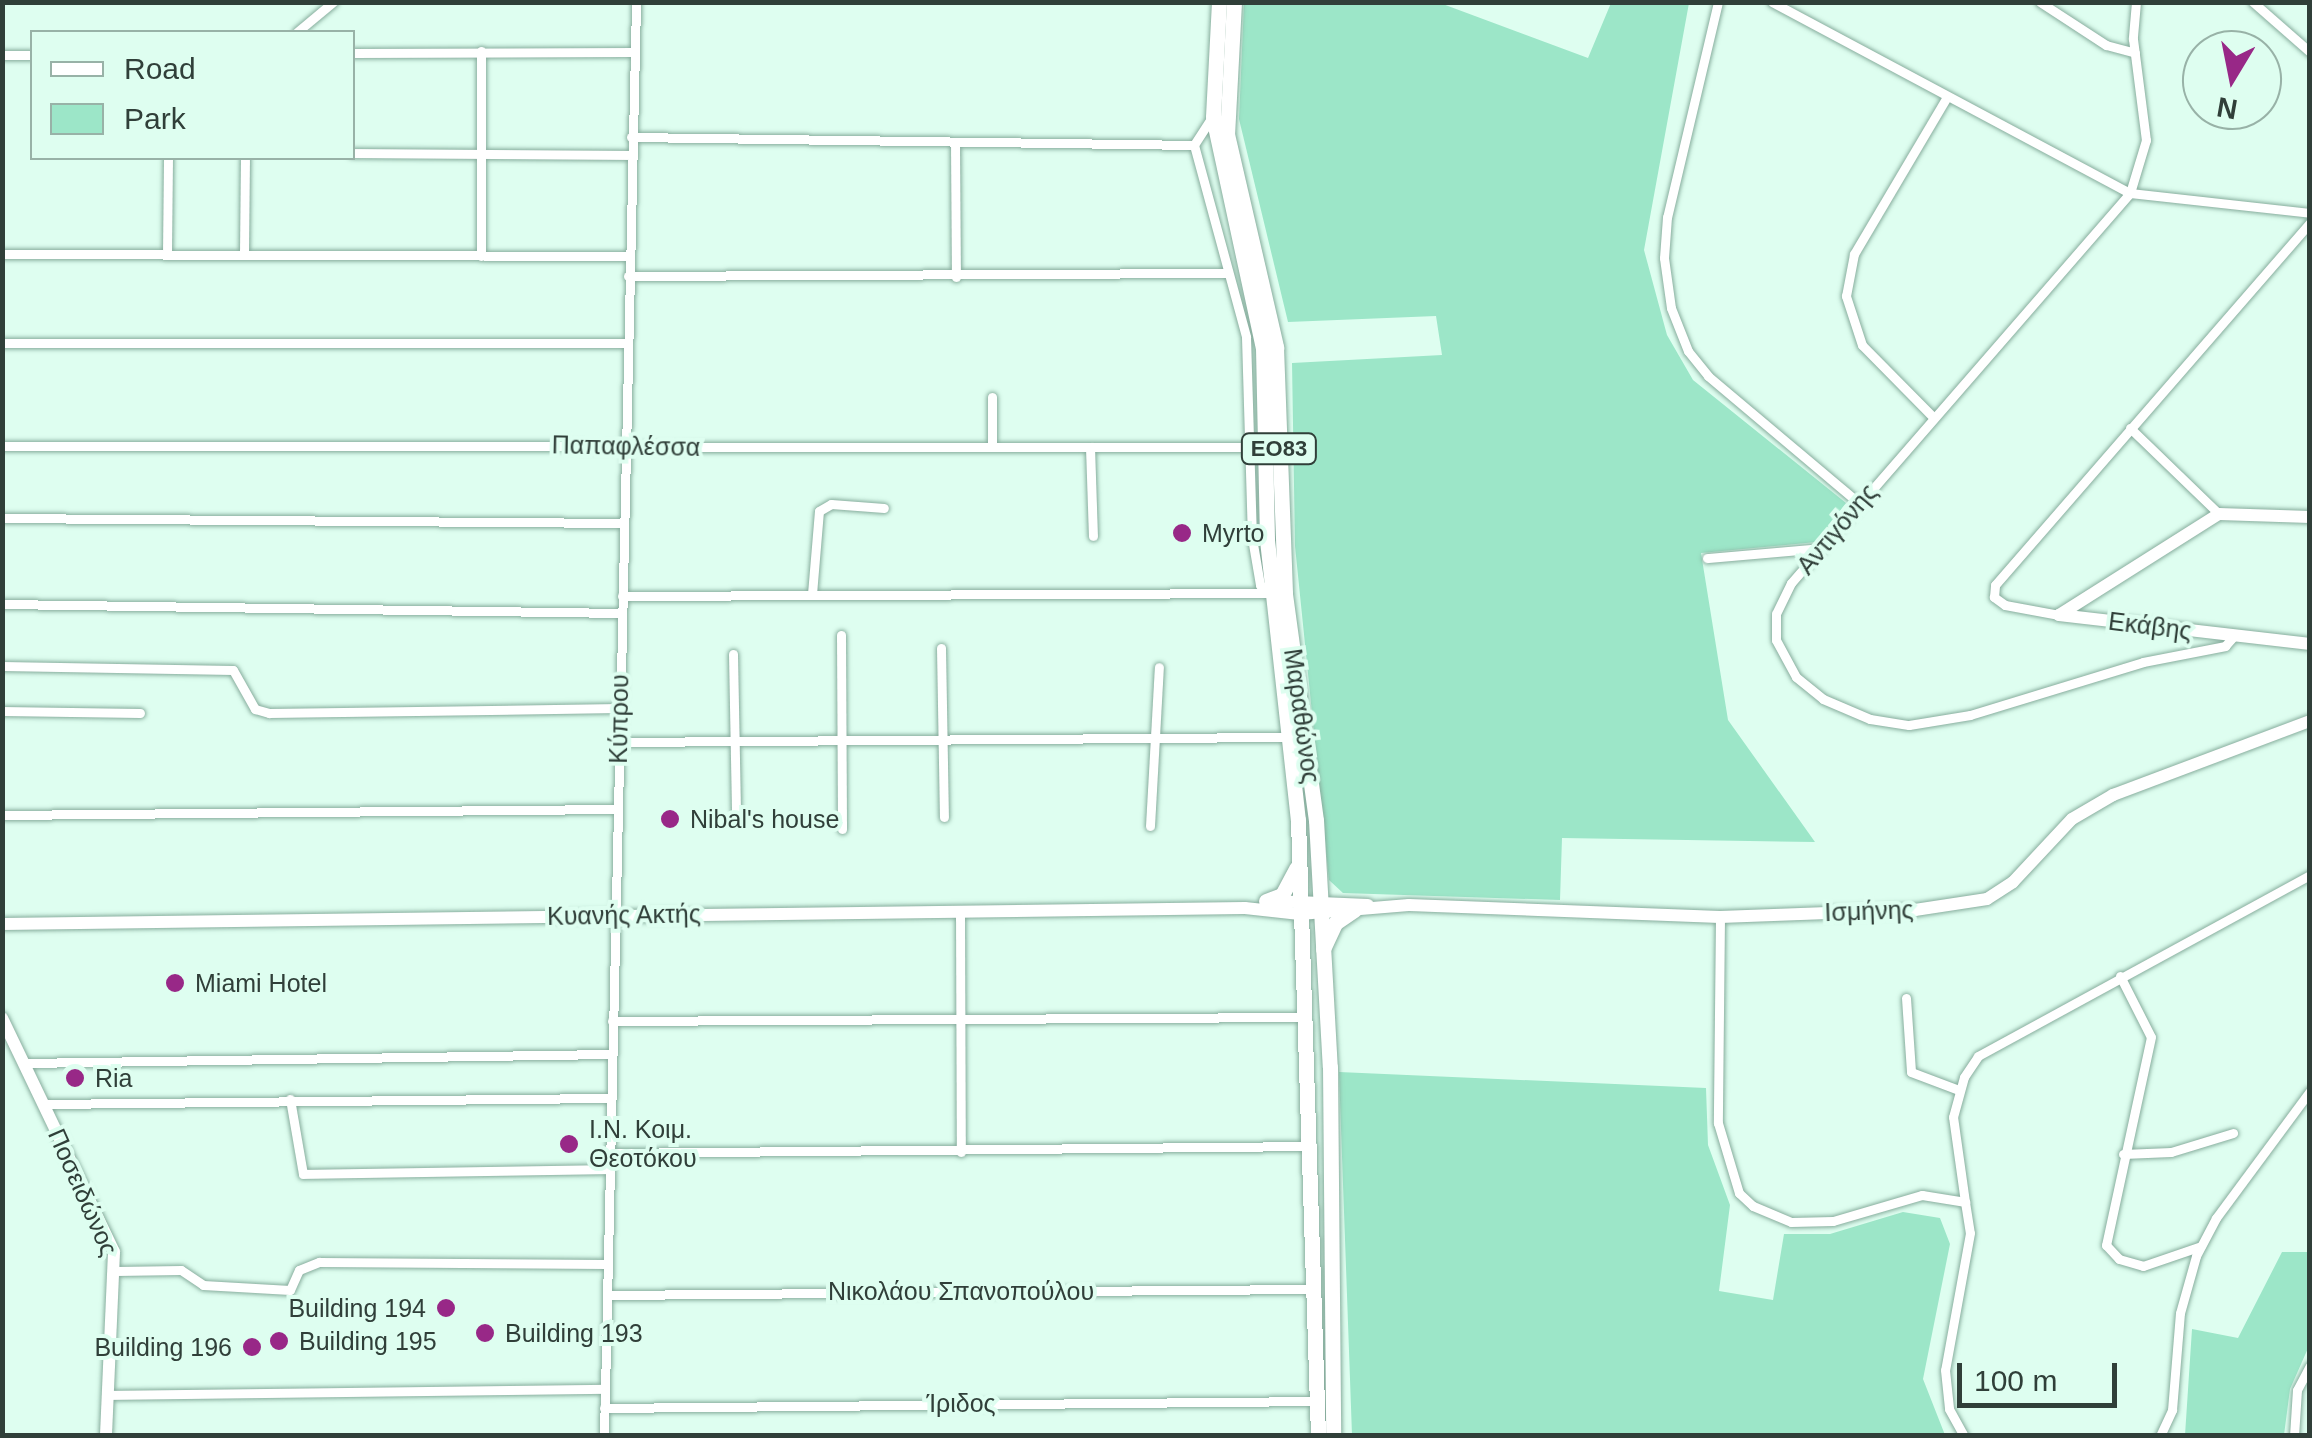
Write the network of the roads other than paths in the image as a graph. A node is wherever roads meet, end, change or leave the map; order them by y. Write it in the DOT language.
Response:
graph roads {
  1 [pos="332,2"];
  2 [pos="636,2"];
  3 [pos="1219,2"];
  4 [pos="1234,2"];
  5 [pos="1718,2"];
  6 [pos="1772,2"];
  7 [pos="2040,2"];
  8 [pos="2136,2"];
  9 [pos="2252,2"];
  10 [pos="299,30"];
  11 [pos="481,51"];
  12 [pos="633,52"];
  13 [pos="2310,52"];
  14 [pos="355,53"];
  15 [pos="2135,54"];
  16 [pos="2,55"];
  17 [pos="30,55"];
  18 [pos="1947,97"];
  19 [pos="1212,116"];
  20 [pos="632,137"];
  21 [pos="955,142"];
  22 [pos="1194,145"];
  23 [pos="481,152"];
  24 [pos="355,153"];
  25 [pos="631,155"];
  26 [pos="168,160"];
  27 [pos="245,160"];
  28 [pos="2130,193"];
  29 [pos="2310,213"];
  30 [pos="2310,222"];
  31 [pos="244,252"];
  32 [pos="2,254"];
  33 [pos="167,254"];
  34 [pos="482,256"];
  35 [pos="629,256"];
  36 [pos="1228,273"];
  37 [pos="628,276"];
  38 [pos="956,277"];
  39 [pos="2,344"];
  40 [pos="627,344"];
  41 [pos="992,398"];
  42 [pos="1933,417"];
  43 [pos="2130,428"];
  44 [pos="2,446"];
  45 [pos="625,446"];
  46 [pos="992,446"];
  47 [pos="1090,447"];
  48 [pos="1249,447"];
  49 [pos="1858,503"];
  50 [pos="884,508"];
  51 [pos="2218,514"];
  52 [pos="2310,517"];
  53 [pos="2,518"];
  54 [pos="623,523"];
  55 [pos="1093,536"];
  56 [pos="1821,548"];
  57 [pos="1707,558"];
  58 [pos="1272,593"];
  59 [pos="812,594"];
  60 [pos="622,596"];
  61 [pos="2,604"];
  62 [pos="621,613"];
  63 [pos="2059,615"];
  64 [pos="841,634"];
  65 [pos="2234,636"];
  66 [pos="2310,644"];
  67 [pos="941,648"];
  68 [pos="733,654"];
  69 [pos="2,666"];
  70 [pos="1159,667"];
  71 [pos="619,708"];
  72 [pos="2,711"];
  73 [pos="140,712"];
  74 [pos="2310,721"];
  75 [pos="1155,735"];
  76 [pos="1289,736"];
  77 [pos="944,738"];
  78 [pos="841,740"];
  79 [pos="734,741"];
  80 [pos="618,742"];
  81 [pos="617,810"];
  82 [pos="736,814"];
  83 [pos="2,815"];
  84 [pos="944,817"];
  85 [pos="1150,826"];
  86 [pos="842,829"];
  87 [pos="1300,856"];
  88 [pos="2310,875"];
  89 [pos="1266,901"];
  90 [pos="1318,906"];
  91 [pos="1375,906"];
  92 [pos="1300,907"];
  93 [pos="1245,908"];
  94 [pos="1354,910"];
  95 [pos="960,911"];
  96 [pos="615,916"];
  97 [pos="1720,917"];
  98 [pos="2,924"];
  99 [pos="1322,953"];
  100 [pos="2120,976"];
  101 [pos="1906,998"];
  102 [pos="1308,1017"];
  103 [pos="2,1018"];
  104 [pos="962,1018"];
  105 [pos="612,1021"];
  106 [pos="612,1054"];
  107 [pos="24,1063"];
  108 [pos="1959,1090"];
  109 [pos="2310,1091"];
  110 [pos="290,1098"];
  111 [pos="611,1098"];
  112 [pos="44,1104"];
  113 [pos="2233,1133"];
  114 [pos="1313,1146"];
  115 [pos="961,1152"];
  116 [pos="610,1153"];
  117 [pos="2122,1154"];
  118 [pos="609,1169"];
  119 [pos="1964,1202"];
  120 [pos="2201,1246"];
  121 [pos="607,1264"];
  122 [pos="116,1271"];
  123 [pos="1316,1289"];
  124 [pos="607,1296"];
  125 [pos="2310,1366"];
  126 [pos="605,1388"];
  127 [pos="108,1396"];
  128 [pos="1318,1401"];
  129 [pos="604,1408"];
  130 [pos="106,1436"];
  131 [pos="604,1436"];
  132 [pos="1318,1436"];
  133 [pos="1333,1436"];
  134 [pos="1964,1436"];
  135 [pos="2160,1436"];
  136 [pos="2294,1436"];
  1 -- 10 [label="street"];
  2 -- 12 [label="street, Κύπρου"];
  3 -- 19 [label="main road, Μαραθώνος / ΕΟ83"];
  4 -- 90 [label="main road, Μαραθώνος / ΕΟ83"];
  5 -- 49 [label="street"];
  6 -- 18 [label="street"];
  7 -- 15 [label="street"];
  8 -- 15 [label="street, Αντιγόνης"];
  9 -- 13 [label="street"];
  11 -- 12 [label="street"];
  11 -- 14 [label="street"];
  11 -- 23 [label="street"];
  12 -- 20 [label="street, Κύπρου"];
  15 -- 28 [label="street, Αντιγόνης"];
  16 -- 17 [label="street"];
  18 -- 28 [label="street"];
  18 -- 42 [label="street"];
  19 -- 22 [label="street"];
  19 -- 58 [label="main road, Μαραθώνος / ΕΟ83"];
  20 -- 21 [label="street"];
  20 -- 25 [label="street, Κύπρου"];
  21 -- 22 [label="street"];
  21 -- 38 [label="street"];
  22 -- 36 [label="street"];
  23 -- 24 [label="street"];
  23 -- 25 [label="street"];
  23 -- 34 [label="street"];
  25 -- 35 [label="street, Κύπρου"];
  26 -- 33 [label="street"];
  27 -- 31 [label="street"];
  28 -- 29 [label="street"];
  28 -- 42 [label="street, Αντιγόνης"];
  30 -- 43 [label="street"];
  31 -- 33 [label="street"];
  31 -- 34 [label="street"];
  32 -- 33 [label="street"];
  34 -- 35 [label="street"];
  35 -- 37 [label="street, Κύπρου"];
  36 -- 38 [label="street"];
  36 -- 48 [label="street"];
  37 -- 38 [label="street"];
  37 -- 40 [label="street, Κύπρου"];
  39 -- 40 [label="street"];
  40 -- 45 [label="street, Κύπρου"];
  41 -- 46 [label="street"];
  42 -- 49 [label="street, Αντιγόνης"];
  43 -- 51 [label="street"];
  43 -- 63 [label="street, Εκάβης"];
  44 -- 45 [label="street, Παπαφλέσσα"];
  45 -- 46 [label="street, Παπαφλέσσα"];
  45 -- 54 [label="street, Κύπρου"];
  46 -- 47 [label="street, Παπαφλέσσα"];
  47 -- 48 [label="street, Παπαφλέσσα"];
  47 -- 55 [label="street"];
  48 -- 58 [label="street"];
  49 -- 56 [label="street, Αντιγόνης"];
  50 -- 59 [label="street"];
  51 -- 52 [label="street"];
  51 -- 63 [label="street"];
  53 -- 54 [label="street"];
  54 -- 60 [label="street, Κύπρου"];
  56 -- 57 [label="street"];
  56 -- 65 [label="street, Αντιγόνης"];
  58 -- 59 [label="street"];
  58 -- 76 [label="main road, Μαραθώνος / ΕΟ83"];
  59 -- 60 [label="street"];
  60 -- 62 [label="street, Κύπρου"];
  61 -- 62 [label="street"];
  62 -- 71 [label="street, Κύπρου"];
  63 -- 65 [label="street, Εκάβης"];
  64 -- 78 [label="street"];
  65 -- 66 [label="street, Εκάβης"];
  67 -- 77 [label="street"];
  68 -- 79 [label="street"];
  69 -- 71 [label="street"];
  70 -- 75 [label="street"];
  71 -- 80 [label="street, Κύπρου"];
  72 -- 73 [label="street"];
  74 -- 97 [label="street, Ισμήνης"];
  75 -- 76 [label="street"];
  75 -- 77 [label="street"];
  75 -- 85 [label="street"];
  76 -- 87 [label="main road, Μαραθώνος / ΕΟ83"];
  77 -- 78 [label="street"];
  77 -- 84 [label="street"];
  78 -- 79 [label="street"];
  78 -- 86 [label="street"];
  79 -- 80 [label="street"];
  79 -- 82 [label="street"];
  80 -- 81 [label="street, Κύπρου"];
  81 -- 83 [label="street"];
  81 -- 96 [label="street, Κύπρου"];
  87 -- 89 [label="main road"];
  87 -- 92 [label="main road, Μαραθώνος / ΕΟ83"];
  88 -- 100 [label="street"];
  89 -- 92 [label="street, Κυανής Ακτής"];
  89 -- 93 [label="street, Κυανής Ακτής"];
  90 -- 91 [label="street"];
  90 -- 92 [label="street"];
  90 -- 94 [label="street"];
  90 -- 99 [label="main road, Μαραθώνος / ΕΟ83"];
  91 -- 94 [label="street"];
  91 -- 97 [label="street, Ισμήνης"];
  92 -- 93 [label="street, Κυανής Ακτής"];
  92 -- 102 [label="main road, Μαραθώνος / ΕΟ83"];
  93 -- 95 [label="street, Κυανής Ακτής"];
  94 -- 99 [label="main road"];
  95 -- 96 [label="street, Κυανής Ακτής"];
  95 -- 104 [label="street"];
  96 -- 98 [label="street, Κυανής Ακτής"];
  96 -- 105 [label="street, Κύπρου"];
  97 -- 119 [label="street"];
  99 -- 133 [label="main road, Μαραθώνος / ΕΟ83"];
  100 -- 108 [label="street"];
  100 -- 117 [label="street"];
  101 -- 108 [label="street"];
  102 -- 104 [label="street"];
  102 -- 114 [label="main road, Μαραθώνος / ΕΟ83"];
  103 -- 107 [label="street, Ποσειδώνος"];
  104 -- 105 [label="street"];
  104 -- 115 [label="street"];
  105 -- 106 [label="street, Κύπρου"];
  106 -- 107 [label="street"];
  106 -- 111 [label="street, Κύπρου"];
  107 -- 112 [label="street, Ποσειδώνος"];
  108 -- 119 [label="street"];
  109 -- 120 [label="street"];
  110 -- 111 [label="street"];
  110 -- 112 [label="street"];
  110 -- 118 [label="street"];
  111 -- 116 [label="street, Κύπρου"];
  112 -- 122 [label="street, Ποσειδώνος"];
  113 -- 117 [label="street"];
  114 -- 115 [label="street"];
  114 -- 123 [label="main road, Μαραθώνος / ΕΟ83"];
  115 -- 116 [label="street"];
  116 -- 118 [label="street, Κύπρου"];
  117 -- 120 [label="street"];
  118 -- 121 [label="street, Κύπρου"];
  119 -- 134 [label="street"];
  120 -- 135 [label="street"];
  121 -- 122 [label="street"];
  121 -- 124 [label="street, Κύπρου"];
  122 -- 127 [label="street, Ποσειδώνος"];
  123 -- 124 [label="street, Νικολάου Σπανοπούλου"];
  123 -- 128 [label="main road, Μαραθώνος / ΕΟ83"];
  124 -- 126 [label="street, Κύπρου"];
  125 -- 136 [label="street"];
  126 -- 127 [label="street"];
  126 -- 129 [label="street, Κύπρου"];
  127 -- 130 [label="street, Ποσειδώνος"];
  128 -- 129 [label="street, Ίριδος"];
  128 -- 132 [label="main road, Μαραθώνος / ΕΟ83"];
  129 -- 131 [label="street, Κύπρου"];
}
